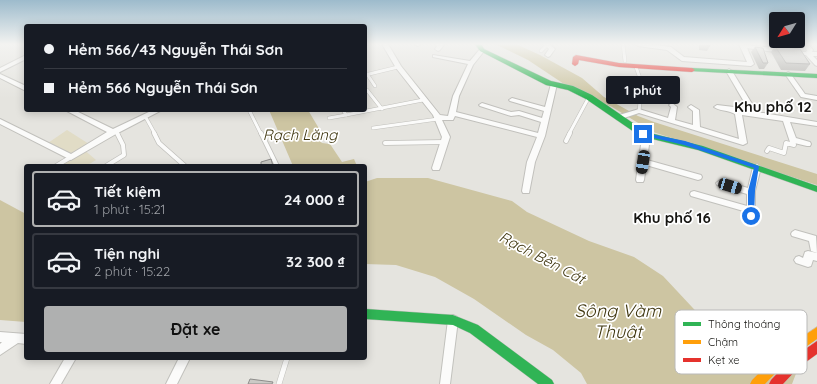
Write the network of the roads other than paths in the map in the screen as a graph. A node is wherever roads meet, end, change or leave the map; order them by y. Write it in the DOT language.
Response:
graph roads {
  1 [pos="16,62"];
  2 [pos="395,62"];
  3 [pos="462,62"];
  4 [pos="510,62"];
  5 [pos="586,62"];
  6 [pos="722,62"];
  7 [pos="750,62"];
  8 [pos="471,64"];
  9 [pos="398,67"];
  10 [pos="636,67"];
  11 [pos="0,70"];
  12 [pos="729,71"];
  13 [pos="367,74"];
  14 [pos="788,74"];
  15 [pos="367,75"];
  16 [pos="0,76"];
  17 [pos="817,76"];
  18 [pos="554,84"];
  19 [pos="375,86"];
  20 [pos="24,88"];
  21 [pos="367,90"];
  22 [pos="589,97"];
  23 [pos="817,98"];
  24 [pos="423,100"];
  25 [pos="512,100"];
  26 [pos="672,105"];
  27 [pos="482,106"];
  28 [pos="691,107"];
  29 [pos="716,107"];
  30 [pos="382,109"];
  31 [pos="548,110"];
  32 [pos="72,112"];
  33 [pos="154,112"];
  34 [pos="250,112"];
  35 [pos="344,112"];
  36 [pos="364,112"];
  37 [pos="367,112"];
  38 [pos="453,112"];
  39 [pos="639,112"];
  40 [pos="738,113"];
  41 [pos="754,113"];
  42 [pos="346,115"];
  43 [pos="145,116"];
  44 [pos="329,118"];
  45 [pos="438,118"];
  46 [pos="618,118"];
  47 [pos="0,120"];
  48 [pos="545,120"];
  49 [pos="786,120"];
  50 [pos="672,121"];
  51 [pos="817,124"];
  52 [pos="374,128"];
  53 [pos="696,128"];
  54 [pos="114,132"];
  55 [pos="643,134"];
  56 [pos="541,136"];
  57 [pos="793,140"];
  58 [pos="566,141"];
  59 [pos="444,142"];
  60 [pos="386,143"];
  61 [pos="807,144"];
  62 [pos="767,151"];
  63 [pos="71,157"];
  64 [pos="643,162"];
  65 [pos="59,164"];
  66 [pos="109,164"];
  67 [pos="183,164"];
  68 [pos="276,164"];
  69 [pos="757,167"];
  70 [pos="436,168"];
  71 [pos="698,177"];
  72 [pos="640,180"];
  73 [pos="720,182"];
  74 [pos="817,189"];
  75 [pos="526,191"];
  76 [pos="751,192"];
  77 [pos="694,194"];
  78 [pos="795,234"];
  79 [pos="817,249"];
  80 [pos="817,257"];
  81 [pos="799,260"];
  82 [pos="367,314"];
  83 [pos="453,320"];
  84 [pos="817,332"];
  85 [pos="0,337"];
  86 [pos="22,338"];
  87 [pos="807,339"];
  88 [pos="817,347"];
  89 [pos="0,350"];
  90 [pos="807,354"];
  91 [pos="70,360"];
  92 [pos="183,360"];
  93 [pos="286,360"];
  94 [pos="766,374"];
  95 [pos="785,374"];
  96 [pos="55,384"];
  97 [pos="171,384"];
  98 [pos="279,384"];
  99 [pos="445,384"];
  100 [pos="548,384"];
  101 [pos="756,384"];
  102 [pos="775,384"];
  1 -- 11 [label="street"];
  2 -- 9 [label="street"];
  3 -- 8 [label="street"];
  4 -- 18 [label="street"];
  5 -- 10 [label="street"];
  6 -- 7 [label="street"];
  8 -- 38 [label="street"];
  9 -- 13 [label="lane"];
  9 -- 24 [label="street"];
  10 -- 12 [label="street"];
  10 -- 39 [label="lane"];
  12 -- 14 [label="street"];
  12 -- 41 [label="street"];
  14 -- 17 [label="street"];
  14 -- 23 [label="street"];
  15 -- 19 [label="lane"];
  16 -- 20 [label="street"];
  18 -- 22 [label="street"];
  18 -- 31 [label="street"];
  21 -- 30 [label="lane"];
  22 -- 46 [label="street"];
  22 -- 58 [label="lane"];
  24 -- 30 [label="lane"];
  24 -- 45 [label="street"];
  25 -- 31 [label="street"];
  26 -- 50 [label="street"];
  27 -- 48 [label="street"];
  28 -- 53 [label="street"];
  29 -- 40 [label="street"];
  30 -- 37 [label="lane"];
  31 -- 48 [label="street"];
  32 -- 54 [label="street"];
  33 -- 43 [label="street"];
  34 -- 68 [label="lane"];
  35 -- 42 [label="lane"];
  36 -- 42 [label="lane"];
  38 -- 45 [label="street"];
  38 -- 56 [label="street"];
  39 -- 46 [label="street"];
  39 -- 50 [label="street"];
  40 -- 41 [label="street"];
  40 -- 53 [label="street"];
  41 -- 49 [label="street"];
  42 -- 44 [label="lane"];
  43 -- 54 [label="street"];
  43 -- 67 [label="lane"];
  45 -- 52 [label="lane"];
  45 -- 59 [label="street"];
  46 -- 55 [label="street"];
  47 -- 63 [label="street"];
  48 -- 56 [label="street"];
  49 -- 51 [label="street"];
  49 -- 57 [label="street"];
  50 -- 53 [label="street"];
  54 -- 63 [label="street"];
  54 -- 66 [label="lane"];
  55 -- 64 [label="street"];
  55 -- 69 [label="street"];
  56 -- 75 [label="street"];
  57 -- 61 [label="street"];
  57 -- 62 [label="lane"];
  59 -- 60 [label="lane"];
  59 -- 70 [label="street"];
  63 -- 65 [label="lane"];
  64 -- 71 [label="street"];
  64 -- 72 [label="street"];
  69 -- 74 [label="street"];
  69 -- 76 [label="street"];
  73 -- 76 [label="street"];
  76 -- 77 [label="street"];
  78 -- 79 [label="street"];
  80 -- 81 [label="street"];
  82 -- 83 [label="street"];
  83 -- 99 [label="street"];
  83 -- 100 [label="street"];
  84 -- 87 [label="street"];
  85 -- 86 [label="street"];
  86 -- 89 [label="street"];
  88 -- 90 [label="street"];
  91 -- 96 [label="street"];
  92 -- 97 [label="street"];
  93 -- 98 [label="lane"];
  94 -- 101 [label="street"];
  95 -- 102 [label="street"];
}
